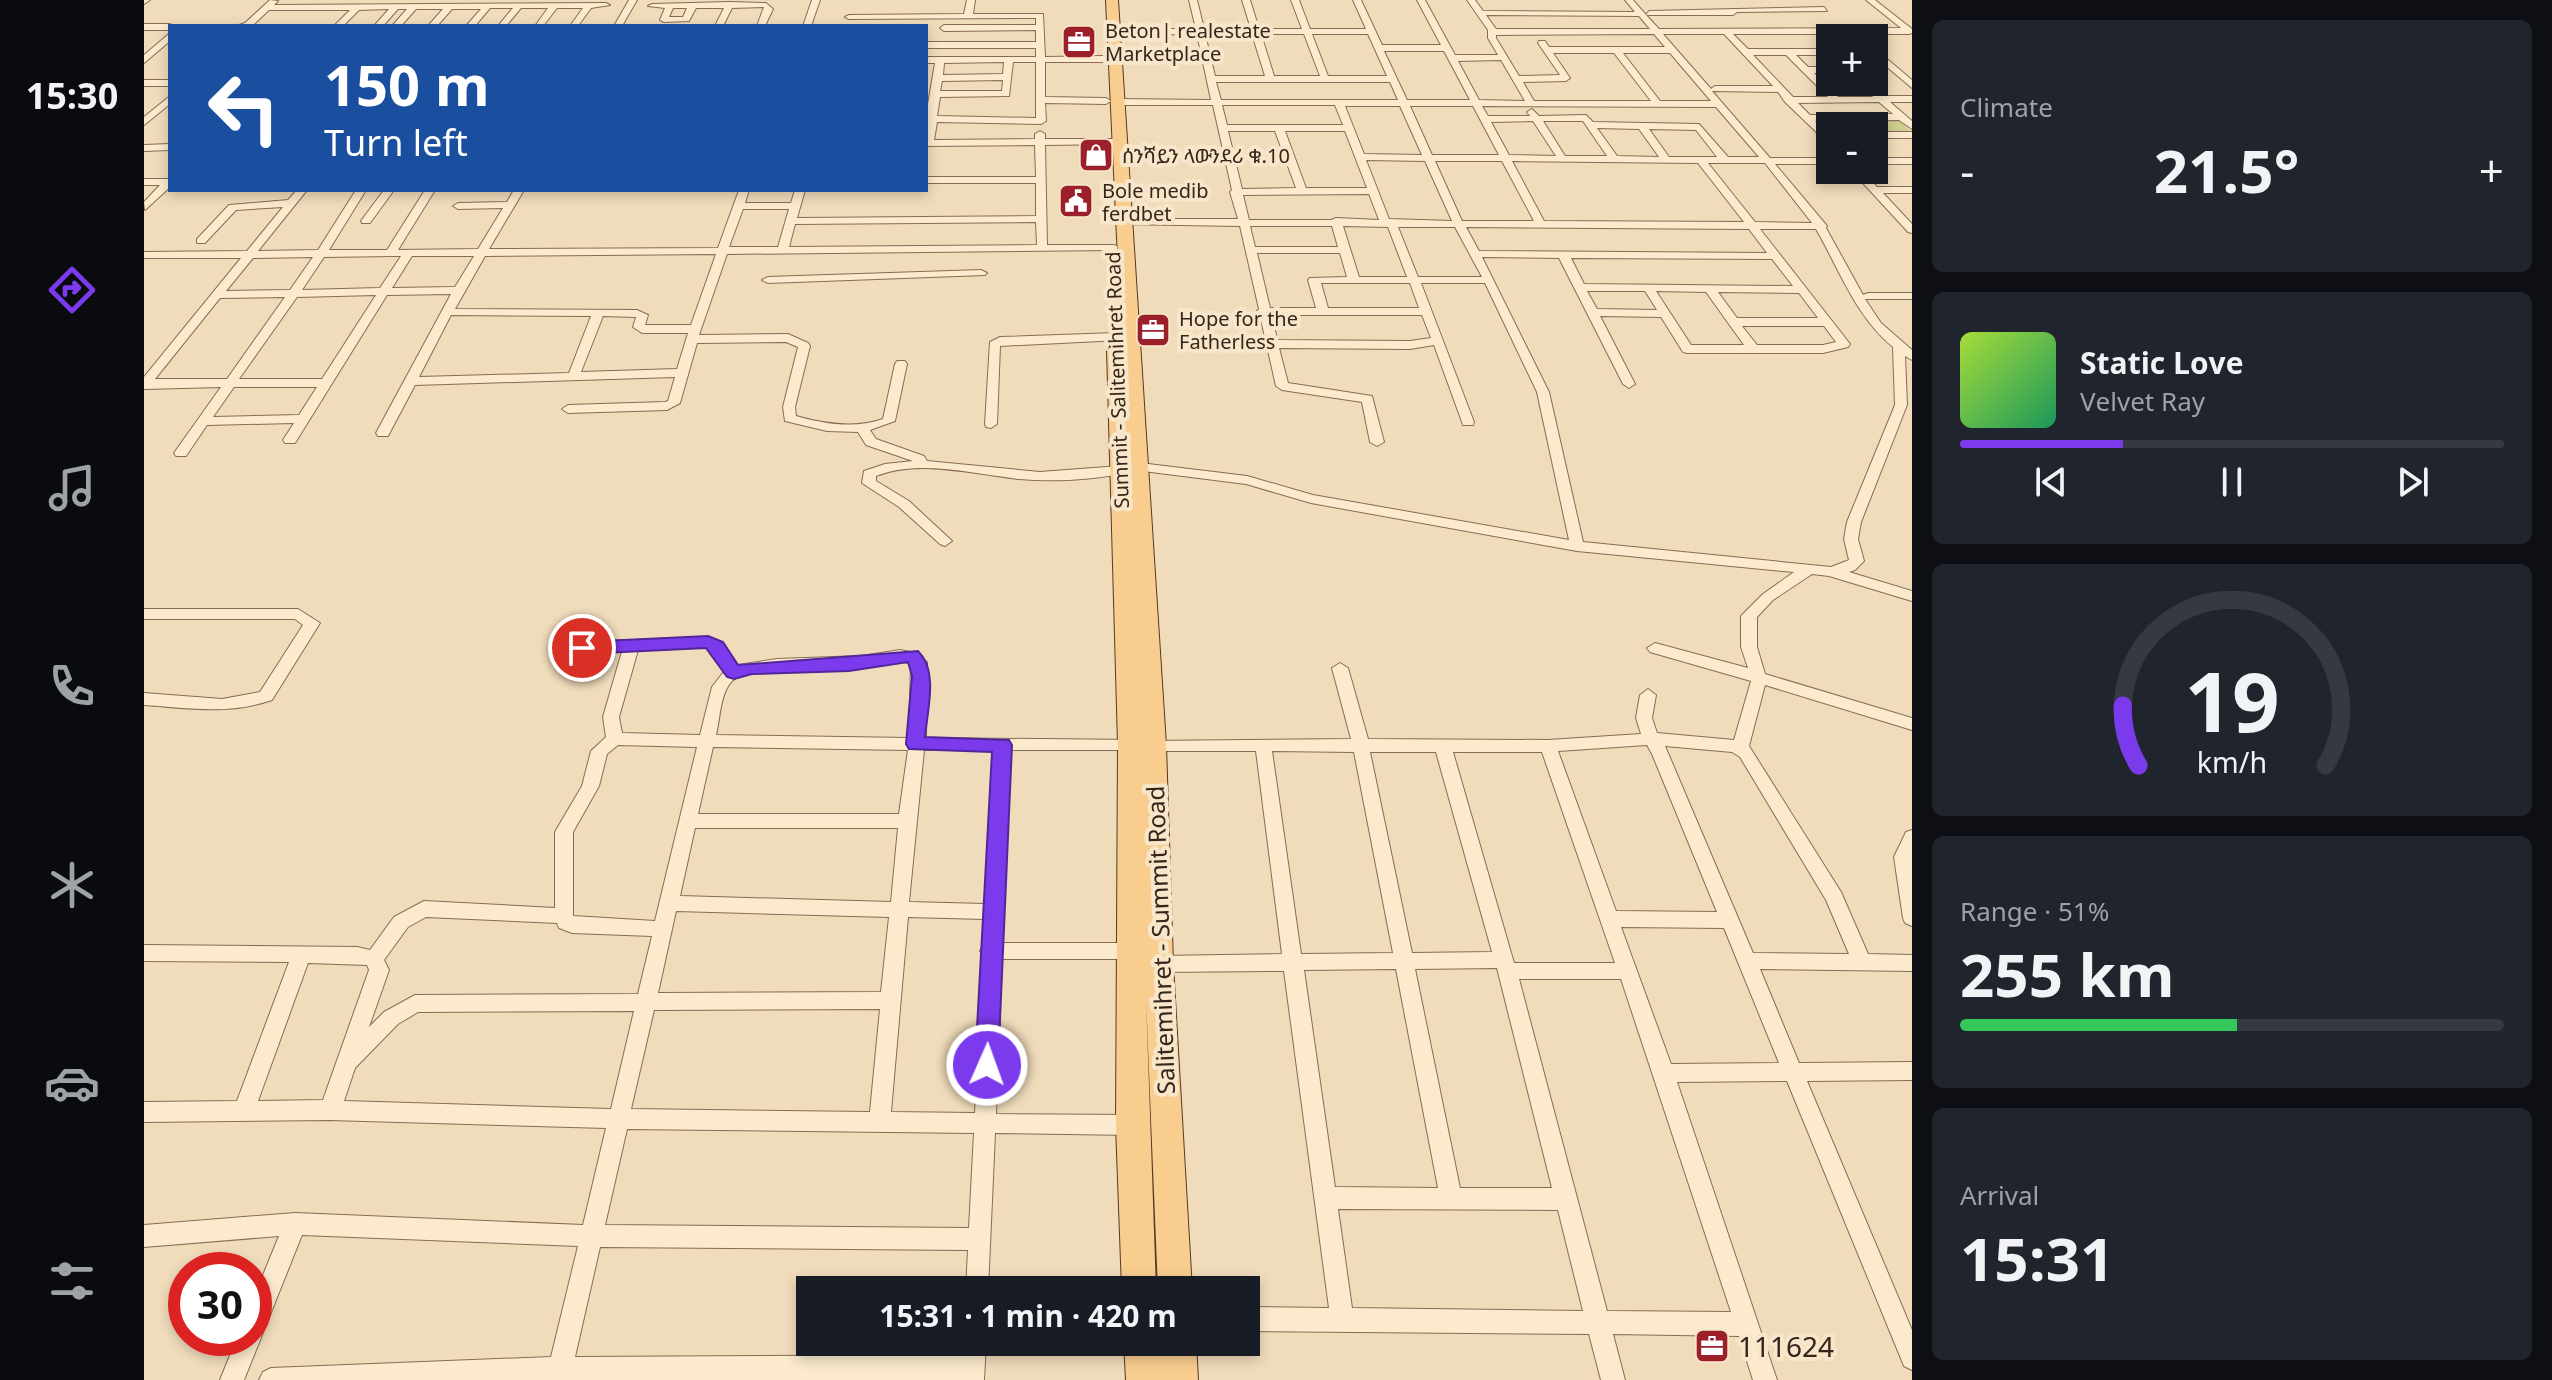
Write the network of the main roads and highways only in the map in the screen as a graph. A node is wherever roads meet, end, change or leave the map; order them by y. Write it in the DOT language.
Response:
graph roads {
  1 [pos="1102,0"];
  2 [pos="1112,0"];
  3 [pos="1112,102"];
  4 [pos="1115,141"];
  5 [pos="1130,465"];
  6 [pos="1142,745"];
  7 [pos="1138,1276"];
  8 [pos="1174,1276"];
  9 [pos="1143,1356"];
  10 [pos="1179,1356"];
  11 [pos="1144,1380"];
  12 [pos="1180,1380"];
  1 -- 3 [label="main road, Summit - Salitemihret Road"];
  2 -- 3 [label="main road"];
  3 -- 4 [label="main road, Summit - Salitemihret Road"];
  4 -- 5 [label="main road"];
  4 -- 5 [label="main road, Summit - Salitemihret Road"];
  5 -- 6 [label="main road, Summit - Salitemihret Road"];
  6 -- 7 [label="main road, Summit - Salitemihret Road"];
  6 -- 8 [label="main road, Salitemihret - Summit Road"];
  9 -- 11 [label="main road"];
  10 -- 12 [label="main road"];
}
